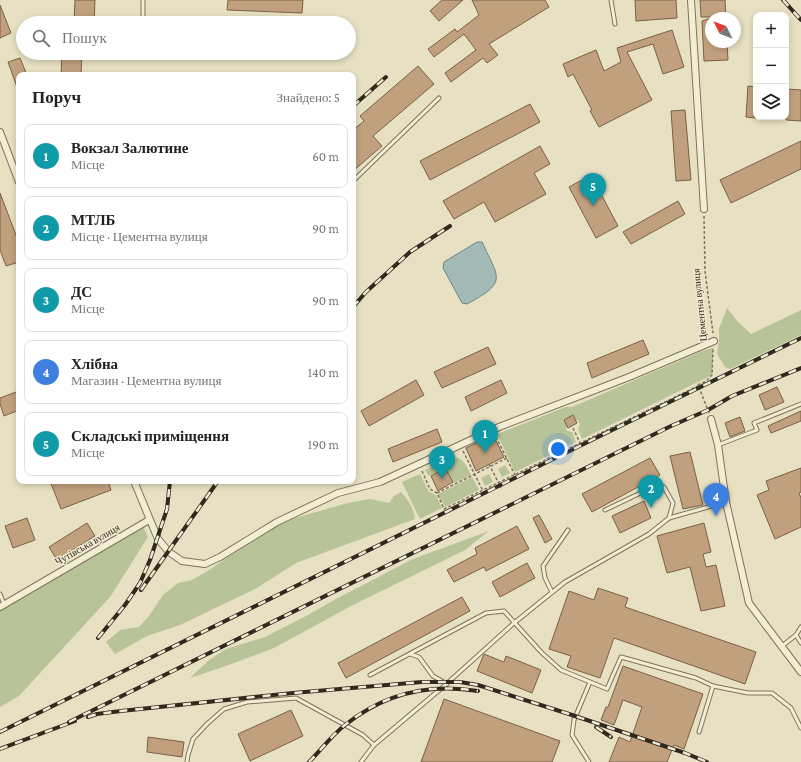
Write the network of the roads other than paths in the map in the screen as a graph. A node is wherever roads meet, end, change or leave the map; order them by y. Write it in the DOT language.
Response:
graph roads {
  1 [pos="143,0"];
  2 [pos="611,0"];
  3 [pos="691,0"];
  4 [pos="143,16"];
  5 [pos="615,24"];
  6 [pos="438,98"];
  7 [pos="0,132"];
  8 [pos="16,174"];
  9 [pos="356,178"];
  10 [pos="704,209"];
  11 [pos="714,341"];
  12 [pos="801,404"];
  13 [pos="711,419"];
  14 [pos="718,445"];
  15 [pos="135,484"];
  16 [pos="726,502"];
  17 [pos="605,510"];
  18 [pos="669,518"];
  19 [pos="149,520"];
  20 [pos="568,530"];
  21 [pos="552,592"];
  22 [pos="0,594"];
  23 [pos="2,606"];
  24 [pos="514,623"];
  25 [pos="801,628"];
  26 [pos="796,635"];
  27 [pos="801,643"];
  28 [pos="782,646"];
  29 [pos="410,654"];
  30 [pos="801,672"];
  31 [pos="370,675"];
  32 [pos="590,682"];
  33 [pos="447,684"];
  34 [pos="713,686"];
  35 [pos="801,728"];
  36 [pos="699,732"];
  37 [pos="374,745"];
  38 [pos="187,762"];
  39 [pos="361,762"];
  40 [pos="589,762"];
  1 -- 4 [label="lane"];
  2 -- 5 [label="lane"];
  3 -- 10 [label="street"];
  6 -- 9 [label="lane"];
  7 -- 8 [label="street"];
  11 -- 19 [label="street"];
  12 -- 14 [label="lane"];
  13 -- 14 [label="street"];
  14 -- 16 [label="street"];
  15 -- 19 [label="street"];
  16 -- 18 [label="lane"];
  16 -- 28 [label="street"];
  17 -- 18 [label="lane"];
  18 -- 21 [label="lane"];
  19 -- 23 [label="street, Чутівська вулиця"];
  20 -- 21 [label="lane"];
  21 -- 24 [label="lane"];
  22 -- 23 [label="lane"];
  24 -- 29 [label="lane"];
  24 -- 32 [label="lane"];
  24 -- 33 [label="lane"];
  25 -- 26 [label="lane"];
  26 -- 27 [label="lane"];
  26 -- 28 [label="lane"];
  28 -- 30 [label="street"];
  29 -- 31 [label="lane"];
  29 -- 33 [label="lane"];
  32 -- 34 [label="lane"];
  32 -- 40 [label="lane"];
  33 -- 37 [label="lane"];
  34 -- 35 [label="lane"];
  34 -- 36 [label="lane"];
  37 -- 38 [label="lane"];
  37 -- 39 [label="lane"];
}
